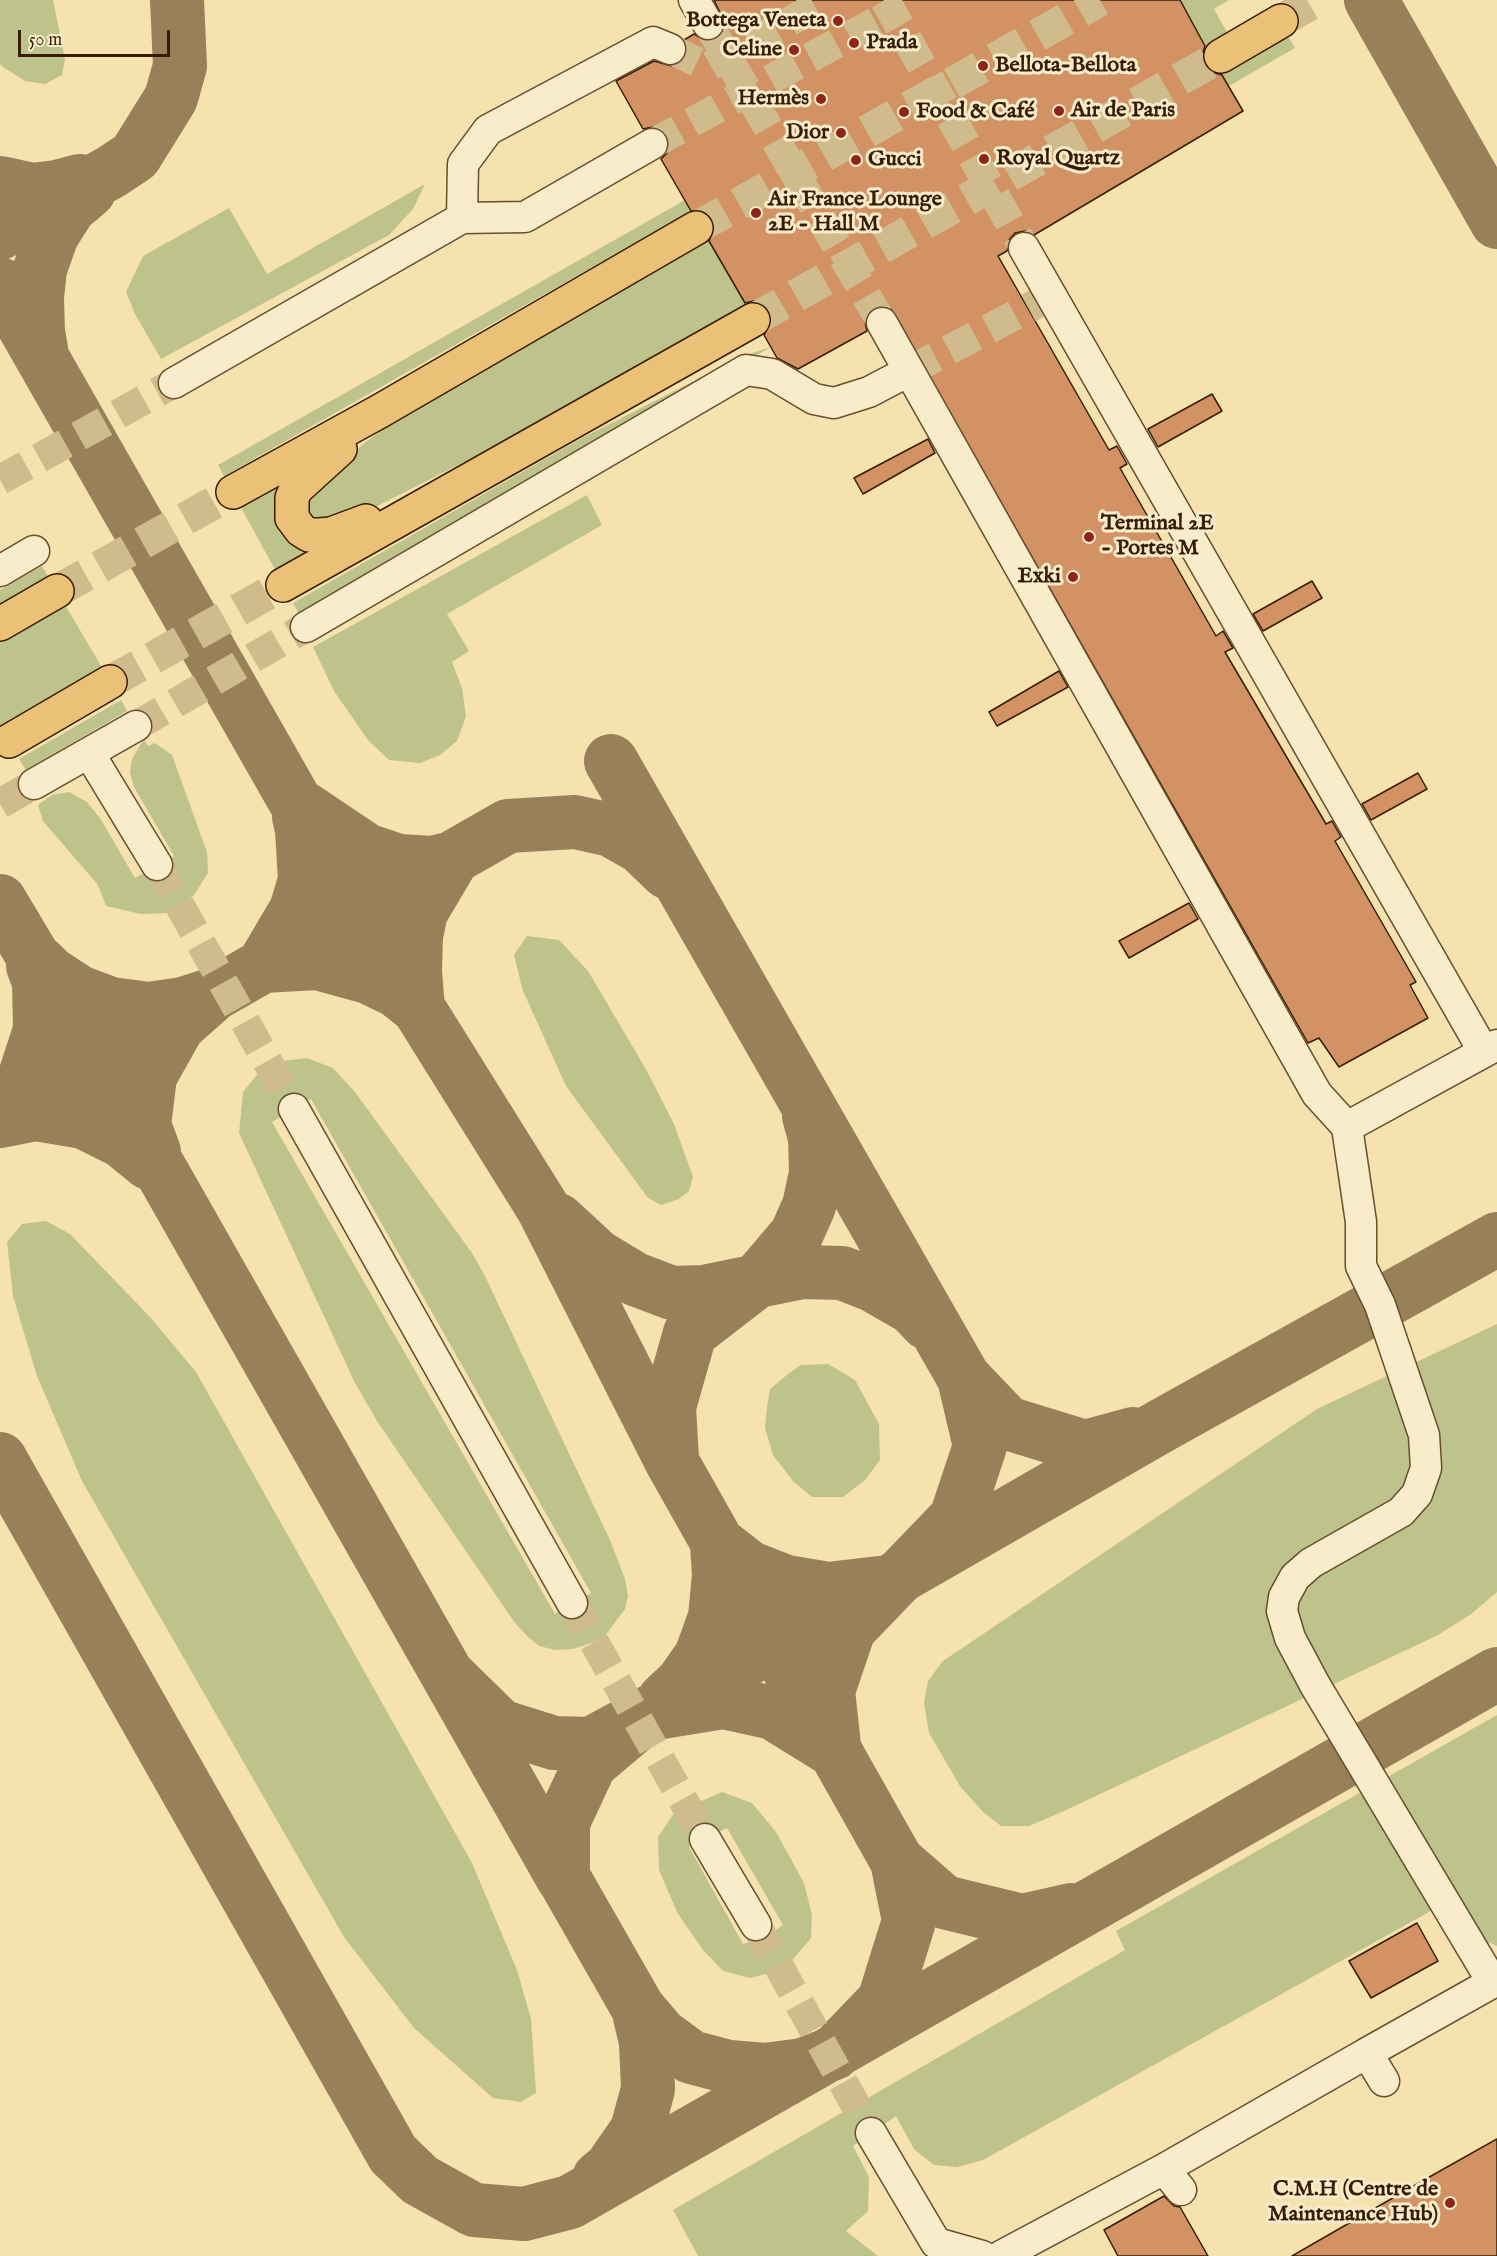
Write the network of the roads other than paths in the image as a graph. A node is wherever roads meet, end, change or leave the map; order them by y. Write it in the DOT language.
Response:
graph roads {
  1 [pos="1281,21"];
  2 [pos="670,49"];
  3 [pos="1221,56"];
  4 [pos="652,144"];
  5 [pos="462,218"];
  6 [pos="696,228"];
  7 [pos="1024,249"];
  8 [pos="753,320"];
  9 [pos="882,323"];
  10 [pos="909,371"];
  11 [pos="174,383"];
  12 [pos="380,411"];
  13 [pos="483,472"];
  14 [pos="233,492"];
  15 [pos="34,551"];
  16 [pos="0,571"];
  17 [pos="284,585"];
  18 [pos="57,591"];
  19 [pos="0,624"];
  20 [pos="306,627"];
  21 [pos="110,682"];
  22 [pos="136,726"];
  23 [pos="9,741"];
  24 [pos="90,753"];
  25 [pos="34,784"];
  26 [pos="157,866"];
  27 [pos="1491,1048"];
  28 [pos="294,1109"];
  29 [pos="1347,1127"];
  30 [pos="572,1603"];
  31 [pos="705,1839"];
  32 [pos="756,1925"];
  33 [pos="1495,1982"];
  34 [pos="1367,2054"];
  35 [pos="1384,2081"];
  36 [pos="871,2133"];
  37 [pos="936,2250"];
  38 [pos="982,2256"];
  39 [pos="1001,2256"];
  1 -- 3 [label="main road"];
  2 -- 5 [label="lane"];
  4 -- 5 [label="lane"];
  5 -- 11 [label="lane"];
  6 -- 12 [label="main road"];
  7 -- 27 [label="lane"];
  8 -- 13 [label="main road"];
  9 -- 10 [label="lane"];
  10 -- 20 [label="lane"];
  10 -- 29 [label="lane"];
  12 -- 13 [label="main road"];
  12 -- 14 [label="main road"];
  13 -- 17 [label="main road"];
  15 -- 16 [label="lane"];
  18 -- 19 [label="main road"];
  21 -- 23 [label="main road"];
  22 -- 24 [label="lane"];
  24 -- 25 [label="lane"];
  24 -- 26 [label="lane"];
  27 -- 29 [label="lane"];
  28 -- 30 [label="lane"];
  29 -- 33 [label="lane"];
  31 -- 32 [label="lane"];
  33 -- 34 [label="lane"];
  34 -- 35 [label="lane"];
  34 -- 39 [label="lane"];
  36 -- 37 [label="lane"];
  37 -- 38 [label="lane"];
}
